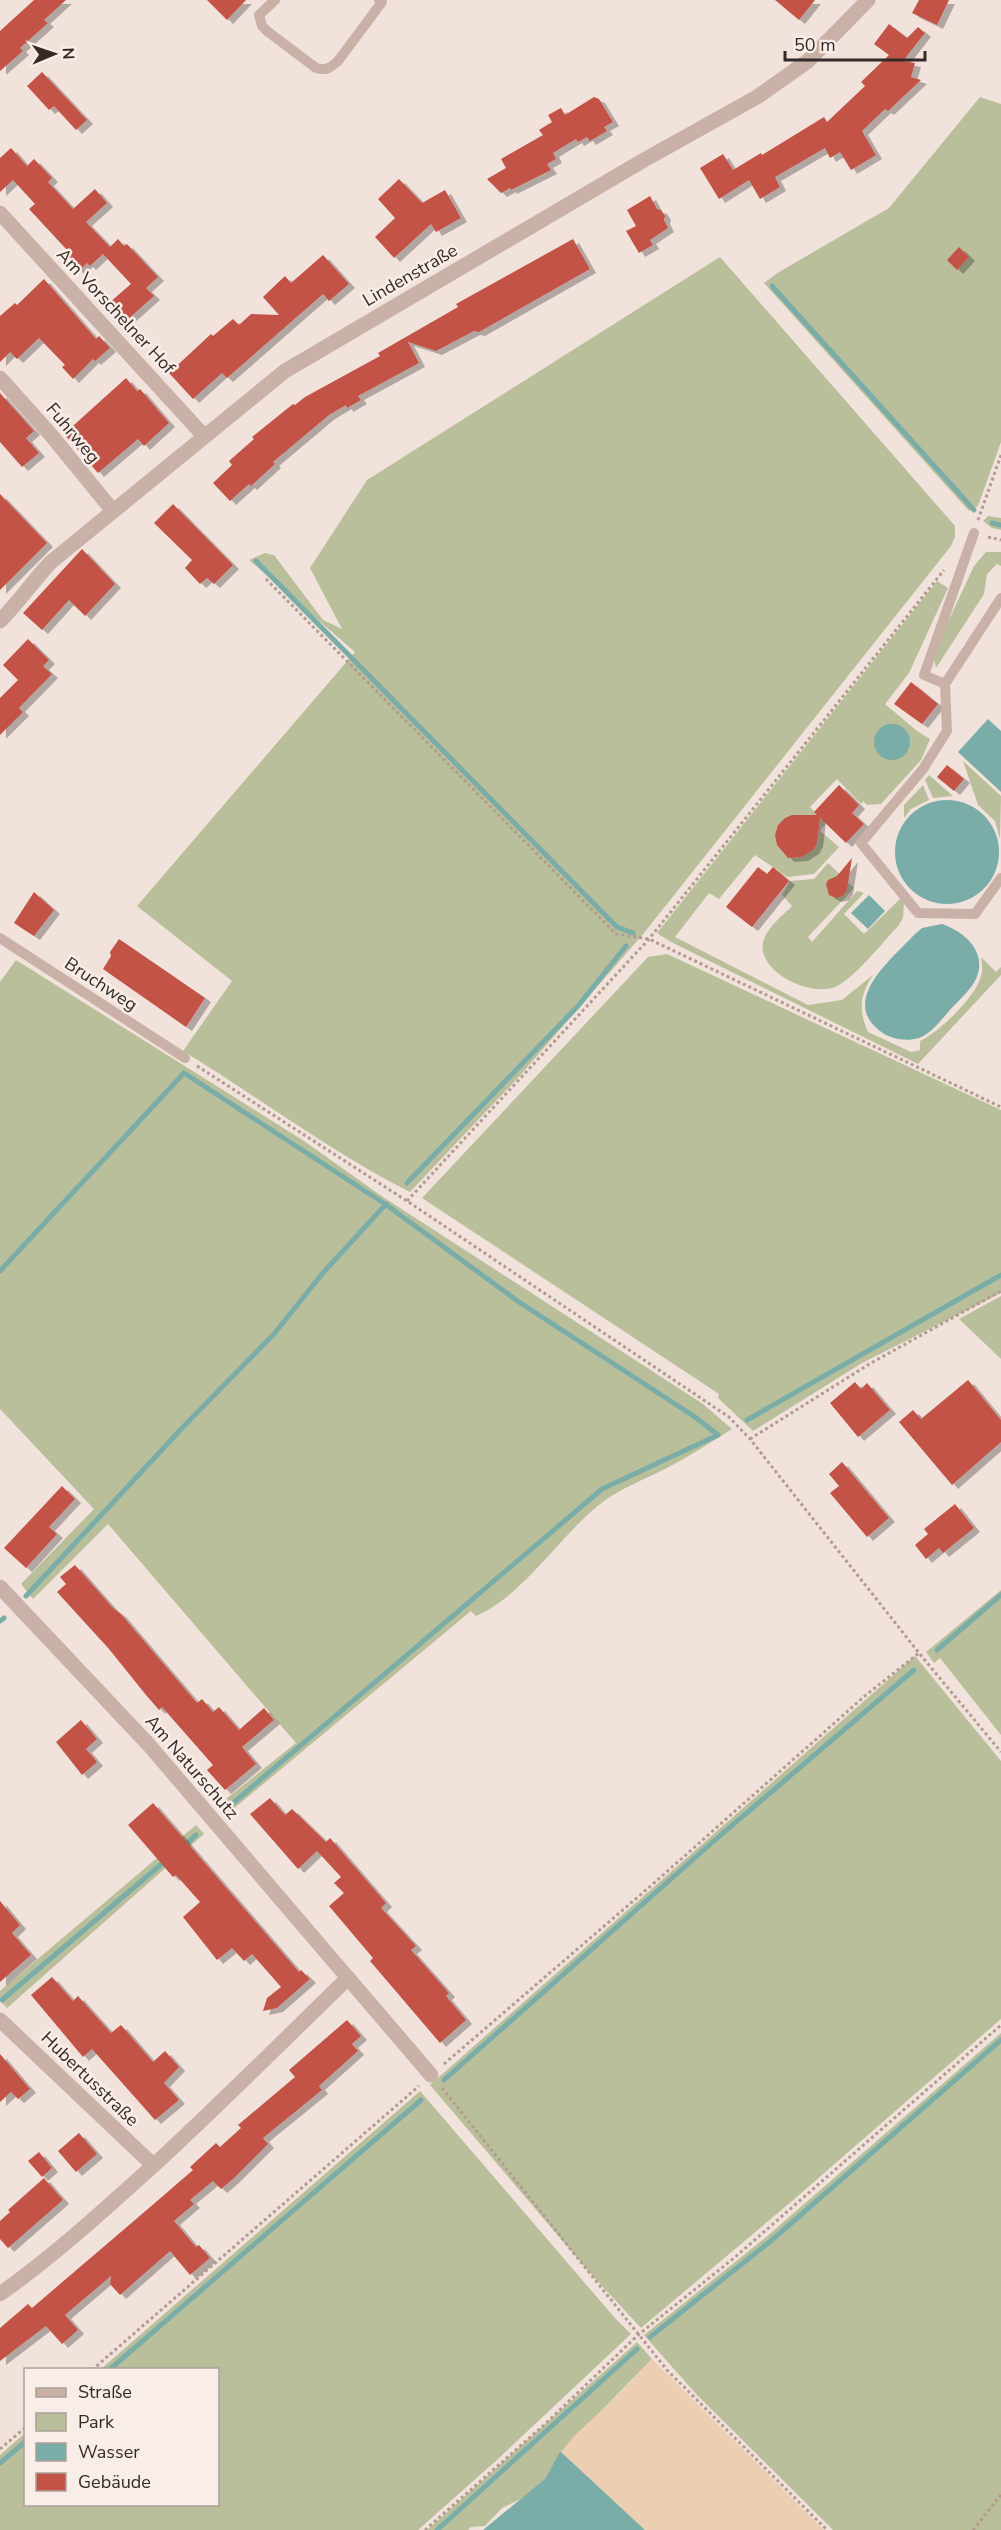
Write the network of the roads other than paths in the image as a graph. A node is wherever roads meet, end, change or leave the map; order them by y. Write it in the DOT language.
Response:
graph roads {
  1 [pos="275,0"];
  2 [pos="379,0"];
  3 [pos="868,0"];
  4 [pos="0,213"];
  5 [pos="1,380"];
  6 [pos="204,436"];
  7 [pos="113,511"];
  8 [pos="974,533"];
  9 [pos="0,598"];
  10 [pos="1001,598"];
  11 [pos="12,609"];
  12 [pos="0,621"];
  13 [pos="945,684"];
  14 [pos="1001,878"];
  15 [pos="0,938"];
  16 [pos="184,1058"];
  17 [pos="0,1587"];
  18 [pos="348,1978"];
  19 [pos="0,2020"];
  20 [pos="431,2075"];
  21 [pos="153,2165"];
  22 [pos="0,2294"];
  1 -- 2 [label="lane"];
  3 -- 6 [label="street, Lindenstraße"];
  4 -- 6 [label="street, Am Vorschelner Hof"];
  5 -- 7 [label="street, Fuhrweg"];
  6 -- 7 [label="street, Lindenstraße"];
  7 -- 11 [label="street, Lindenstraße"];
  8 -- 13 [label="lane"];
  9 -- 11 [label="street"];
  10 -- 13 [label="lane"];
  11 -- 12 [label="street, Lindenstraße"];
  13 -- 14 [label="lane"];
  15 -- 16 [label="lane, Bruchweg"];
  17 -- 18 [label="street, Am Naturschutz"];
  18 -- 20 [label="street, Am Naturschutz"];
  18 -- 21 [label="street"];
  19 -- 21 [label="street, Hubertusstraße"];
  21 -- 22 [label="street"];
}
